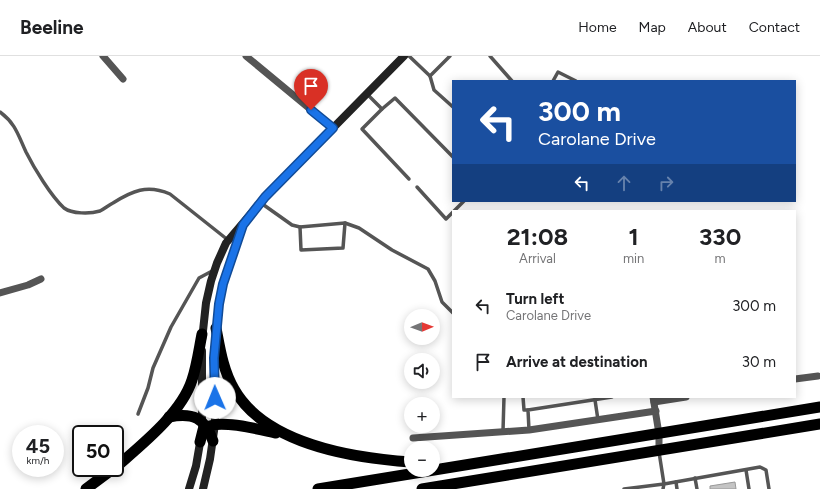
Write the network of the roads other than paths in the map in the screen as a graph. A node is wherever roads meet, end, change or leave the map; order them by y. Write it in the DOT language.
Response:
graph roads {
  1 [pos="103,56"];
  2 [pos="246,56"];
  3 [pos="404,56"];
  4 [pos="409,56"];
  5 [pos="450,56"];
  6 [pos="490,56"];
  7 [pos="430,76"];
  8 [pos="123,79"];
  9 [pos="511,80"];
  10 [pos="554,80"];
  11 [pos="574,80"];
  12 [pos="367,94"];
  13 [pos="452,106"];
  14 [pos="382,109"];
  15 [pos="0,112"];
  16 [pos="333,128"];
  17 [pos="452,156"];
  18 [pos="409,179"];
  19 [pos="417,187"];
  20 [pos="463,202"];
  21 [pos="261,203"];
  22 [pos="456,210"];
  23 [pos="452,214"];
  24 [pos="345,223"];
  25 [pos="243,225"];
  26 [pos="300,227"];
  27 [pos="229,240"];
  28 [pos="214,270"];
  29 [pos="41,279"];
  30 [pos="0,293"];
  31 [pos="452,312"];
  32 [pos="216,328"];
  33 [pos="202,334"];
  34 [pos="818,376"];
  35 [pos="796,380"];
  36 [pos="504,398"];
  37 [pos="523,398"];
  38 [pos="606,398"];
  39 [pos="675,398"];
  40 [pos="595,400"];
  41 [pos="654,400"];
  42 [pos="820,407"];
  43 [pos="528,410"];
  44 [pos="656,411"];
  45 [pos="138,414"];
  46 [pos="169,417"];
  47 [pos="598,420"];
  48 [pos="208,424"];
  49 [pos="820,424"];
  50 [pos="529,430"];
  51 [pos="503,431"];
  52 [pos="659,434"];
  53 [pos="291,437"];
  54 [pos="413,438"];
  55 [pos="213,441"];
  56 [pos="200,442"];
  57 [pos="659,451"];
  58 [pos="124,460"];
  59 [pos="404,461"];
  60 [pos="440,463"];
  61 [pos="468,465"];
  62 [pos="746,470"];
  63 [pos="510,475"];
  64 [pos="103,477"];
  65 [pos="695,478"];
  66 [pos="676,482"];
  67 [pos="664,484"];
  68 [pos="86,489"];
  69 [pos="189,489"];
  70 [pos="203,489"];
  71 [pos="318,489"];
  72 [pos="422,489"];
  73 [pos="465,489"];
  74 [pos="624,489"];
  75 [pos="663,489"];
  76 [pos="677,489"];
  77 [pos="697,489"];
  78 [pos="749,489"];
  79 [pos="769,489"];
  1 -- 8 [label="street"];
  2 -- 16 [label="street"];
  3 -- 12 [label="main road"];
  4 -- 7 [label="lane"];
  5 -- 7 [label="lane"];
  6 -- 9 [label="lane"];
  7 -- 13 [label="lane"];
  10 -- 11 [label="lane"];
  12 -- 14 [label="lane"];
  12 -- 16 [label="main road"];
  14 -- 17 [label="lane"];
  14 -- 18 [label="lane"];
  15 -- 27 [label="lane"];
  16 -- 21 [label="main road"];
  19 -- 23 [label="lane"];
  20 -- 22 [label="lane"];
  21 -- 25 [label="main road"];
  21 -- 26 [label="lane"];
  24 -- 26 [label="lane"];
  24 -- 26 [label="lane"];
  24 -- 31 [label="lane"];
  25 -- 27 [label="main road"];
  25 -- 32 [label="main road"];
  27 -- 28 [label="main road"];
  28 -- 33 [label="main road"];
  28 -- 45 [label="lane"];
  29 -- 30 [label="street"];
  32 -- 48 [label="main road"];
  32 -- 53 [label="highway"];
  33 -- 46 [label="highway"];
  33 -- 48 [label="main road"];
  34 -- 35 [label="street"];
  36 -- 51 [label="lane"];
  37 -- 43 [label="lane"];
  38 -- 40 [label="lane"];
  39 -- 41 [label="street"];
  40 -- 43 [label="lane"];
  40 -- 47 [label="lane"];
  41 -- 44 [label="street"];
  42 -- 52 [label="highway"];
  43 -- 50 [label="lane"];
  44 -- 47 [label="street"];
  44 -- 52 [label="street"];
  46 -- 48 [label="highway"];
  46 -- 58 [label="highway"];
  47 -- 50 [label="street"];
  48 -- 53 [label="highway"];
  48 -- 55 [label="highway"];
  48 -- 56 [label="highway"];
  49 -- 57 [label="highway"];
  50 -- 51 [label="street"];
  51 -- 54 [label="street"];
  52 -- 57 [label="street"];
  52 -- 61 [label="highway"];
  53 -- 59 [label="highway"];
  55 -- 70 [label="main road"];
  56 -- 69 [label="main road"];
  57 -- 63 [label="highway"];
  57 -- 67 [label="lane"];
  60 -- 61 [label="highway"];
  61 -- 71 [label="highway"];
  62 -- 65 [label="lane"];
  62 -- 78 [label="lane"];
  62 -- 79 [label="lane"];
  63 -- 72 [label="highway"];
  63 -- 73 [label="highway"];
  64 -- 68 [label="highway"];
  65 -- 66 [label="lane"];
  65 -- 77 [label="lane"];
  66 -- 67 [label="lane"];
  66 -- 76 [label="lane"];
  67 -- 74 [label="lane"];
  67 -- 75 [label="lane"];
}
